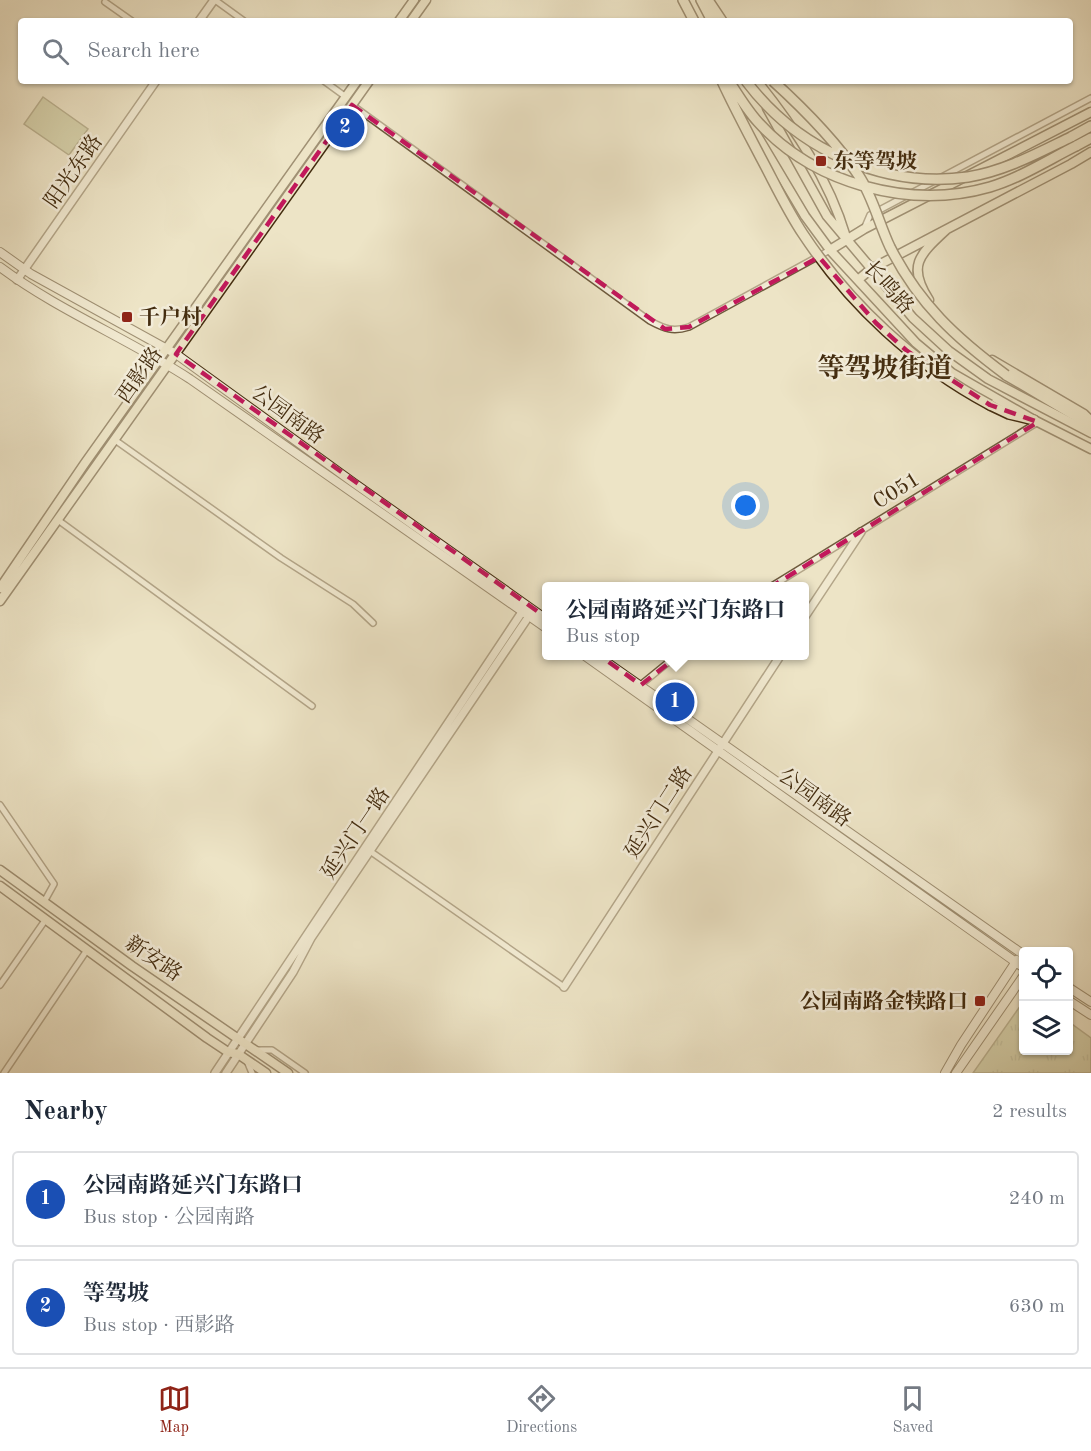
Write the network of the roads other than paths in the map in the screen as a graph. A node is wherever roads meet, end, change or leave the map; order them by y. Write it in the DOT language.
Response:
graph roads {
  1 [pos="215,0"];
  2 [pos="414,0"];
  3 [pos="426,0"];
  4 [pos="682,0"];
  5 [pos="701,0"];
  6 [pos="707,0"];
  7 [pos="105,2"];
  8 [pos="128,18"];
  9 [pos="201,18"];
  10 [pos="240,18"];
  11 [pos="401,18"];
  12 [pos="413,18"];
  13 [pos="691,18"];
  14 [pos="710,18"];
  15 [pos="718,18"];
  16 [pos="154,84"];
  17 [pos="328,84"];
  18 [pos="355,84"];
  19 [pos="367,84"];
  20 [pos="727,84"];
  21 [pos="728,84"];
  22 [pos="728,84"];
  23 [pos="749,84"];
  24 [pos="754,84"];
  25 [pos="759,84"];
  26 [pos="776,84"];
  27 [pos="345,97"];
  28 [pos="1091,98"];
  29 [pos="352,105"];
  30 [pos="1091,106"];
  31 [pos="1091,112"];
  32 [pos="1091,126"];
  33 [pos="1091,138"];
  34 [pos="1074,142"];
  35 [pos="1027,145"];
  36 [pos="1091,154"];
  37 [pos="864,229"];
  38 [pos="946,230"];
  39 [pos="846,240"];
  40 [pos="831,250"];
  41 [pos="0,252"];
  42 [pos="0,267"];
  43 [pos="24,269"];
  44 [pos="871,269"];
  45 [pos="859,279"];
  46 [pos="17,280"];
  47 [pos="167,349"];
  48 [pos="176,354"];
  49 [pos="160,360"];
  50 [pos="168,365"];
  51 [pos="1036,421"];
  52 [pos="1091,421"];
  53 [pos="1091,426"];
  54 [pos="1091,433"];
  55 [pos="115,440"];
  56 [pos="1091,449"];
  57 [pos="58,520"];
  58 [pos="861,532"];
  59 [pos="779,582"];
  60 [pos="0,588"];
  61 [pos="0,601"];
  62 [pos="809,610"];
  63 [pos="525,614"];
  64 [pos="542,616"];
  65 [pos="373,623"];
  66 [pos="542,625"];
  67 [pos="592,660"];
  68 [pos="603,660"];
  69 [pos="671,660"];
  70 [pos="777,660"];
  71 [pos="637,688"];
  72 [pos="312,706"];
  73 [pos="720,746"];
  74 [pos="0,805"];
  75 [pos="368,849"];
  76 [pos="0,870"];
  77 [pos="0,886"];
  78 [pos="44,902"];
  79 [pos="46,919"];
  80 [pos="87,950"];
  81 [pos="1019,952"];
  82 [pos="1019,959"];
  83 [pos="1015,963"];
  84 [pos="1019,966"];
  85 [pos="1019,981"];
  86 [pos="0,985"];
  87 [pos="564,987"];
  88 [pos="1073,990"];
  89 [pos="1070,1001"];
  90 [pos="1091,1002"];
  91 [pos="1091,1015"];
  92 [pos="238,1037"];
  93 [pos="246,1043"];
  94 [pos="255,1050"];
  95 [pos="228,1052"];
  96 [pos="238,1054"];
  97 [pos="247,1059"];
  98 [pos="4,1073"];
  99 [pos="215,1073"];
  100 [pos="226,1073"];
  101 [pos="252,1073"];
  102 [pos="266,1073"];
  103 [pos="288,1073"];
  104 [pos="305,1073"];
  105 [pos="945,1073"];
  106 [pos="956,1073"];
  1 -- 9 [label="street"];
  1 -- 10 [label="street"];
  2 -- 11 [label="main road"];
  3 -- 12 [label="main road"];
  4 -- 13 [label="highway"];
  5 -- 14 [label="highway"];
  6 -- 15 [label="highway"];
  7 -- 8 [label="street"];
  16 -- 43 [label="street, 阳光东路"];
  17 -- 27 [label="street"];
  18 -- 27 [label="main road, 西影路"];
  19 -- 29 [label="main road, 西影路"];
  20 -- 51 [label="highway, bridge"];
  21 -- 34 [label="highway, bridge"];
  22 -- 40 [label="main road, 长鸣路"];
  23 -- 34 [label="highway, bridge"];
  24 -- 39 [label="main road, 长鸣路"];
  25 -- 39 [label="main road"];
  26 -- 53 [label="highway, bridge"];
  27 -- 47 [label="main road, 西影路"];
  28 -- 37 [label="street"];
  29 -- 40 [label="street"];
  29 -- 48 [label="main road, 西影路"];
  30 -- 35 [label="main road"];
  31 -- 35 [label="main road"];
  32 -- 34 [label="highway"];
  33 -- 34 [label="highway"];
  35 -- 37 [label="main road"];
  36 -- 38 [label="main road"];
  37 -- 39 [label="main road"];
  38 -- 44 [label="main road"];
  38 -- 52 [label="main road"];
  39 -- 40 [label="main road"];
  39 -- 44 [label="main road, 长鸣路"];
  40 -- 45 [label="main road, 长鸣路"];
  41 -- 43 [label="main road, 公园南路"];
  42 -- 46 [label="main road, 公园南路"];
  43 -- 46 [label="street, 阳光东路"];
  43 -- 47 [label="main road, 公园南路"];
  44 -- 45 [label="main road"];
  44 -- 54 [label="main road, 长鸣路"];
  45 -- 51 [label="main road, 长鸣路"];
  46 -- 49 [label="main road, 公园南路"];
  47 -- 48 [label="main road, 公园南路"];
  47 -- 49 [label="main road, 西影路"];
  48 -- 50 [label="main road, 西影路"];
  48 -- 64 [label="main road, 公园南路"];
  49 -- 50 [label="main road, 公园南路"];
  49 -- 60 [label="main road, 西影路"];
  50 -- 55 [label="main road, 西影路"];
  50 -- 63 [label="main road, 公园南路"];
  51 -- 56 [label="main road, 长鸣路"];
  51 -- 58 [label="street, C051"];
  55 -- 57 [label="main road, 西影路"];
  55 -- 65 [label="street"];
  57 -- 61 [label="main road, 西影路"];
  57 -- 72 [label="street"];
  58 -- 59 [label="street, C051"];
  58 -- 62 [label="street"];
  63 -- 66 [label="main road, 公园南路"];
  63 -- 75 [label="street, 延兴门一路"];
  67 -- 71 [label="main road, 公园南路"];
  68 -- 71 [label="main road, 公园南路"];
  69 -- 71 [label="street"];
  70 -- 73 [label="street, 延兴门二路"];
  71 -- 73 [label="main road, 公园南路"];
  73 -- 81 [label="main road, 公园南路"];
  73 -- 83 [label="main road, 公园南路"];
  73 -- 87 [label="street, 延兴门二路"];
  74 -- 78 [label="street"];
  75 -- 87 [label="street"];
  75 -- 92 [label="street, 延兴门一路"];
  75 -- 93 [label="street, 延兴门一路"];
  76 -- 78 [label="main road, 新安路"];
  77 -- 79 [label="main road, 新安路"];
  78 -- 92 [label="main road, 新安路"];
  79 -- 80 [label="main road, 新安路"];
  79 -- 86 [label="street"];
  80 -- 95 [label="main road, 新安路"];
  80 -- 98 [label="street"];
  82 -- 83 [label="main road"];
  83 -- 84 [label="main road, 公园南路"];
  83 -- 105 [label="main road"];
  85 -- 106 [label="main road"];
  88 -- 90 [label="main road"];
  89 -- 91 [label="main road"];
  92 -- 93 [label="main road, 新安路"];
  92 -- 95 [label="street, 延兴门一路"];
  93 -- 94 [label="main road, 新安路"];
  93 -- 96 [label="street, 延兴门一路"];
  94 -- 103 [label="main road, 新安路"];
  94 -- 104 [label="street"];
  95 -- 96 [label="main road, 新安路"];
  95 -- 99 [label="street, 延兴门一路"];
  96 -- 97 [label="main road, 新安路"];
  96 -- 100 [label="street, 延兴门一路"];
  97 -- 101 [label="street"];
  97 -- 102 [label="main road, 新安路"];
}
